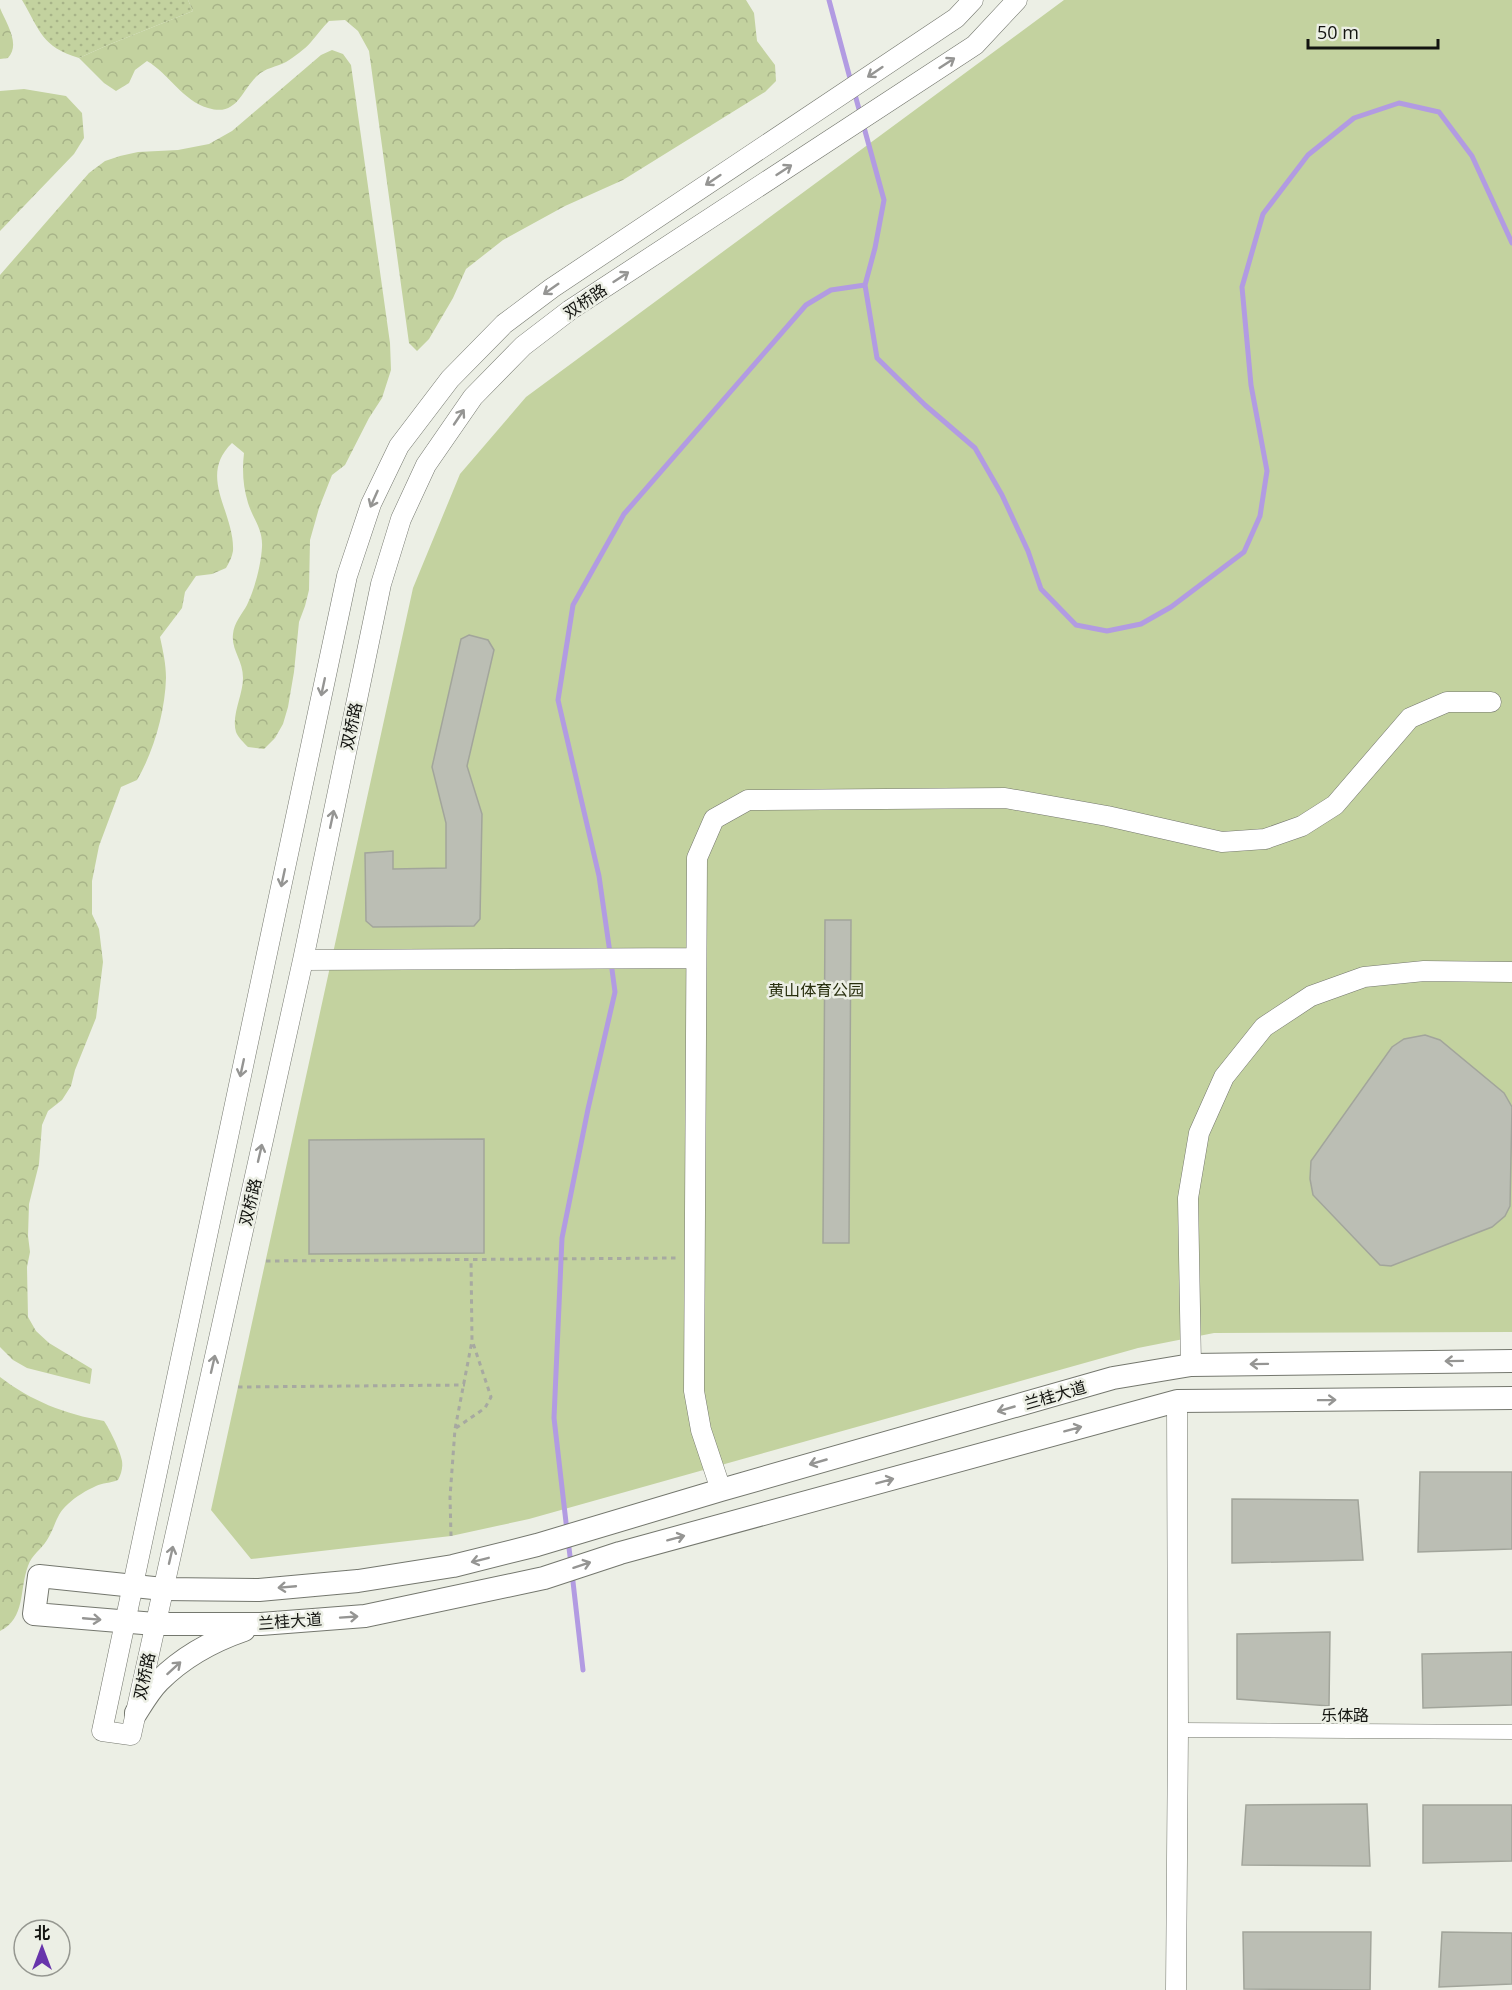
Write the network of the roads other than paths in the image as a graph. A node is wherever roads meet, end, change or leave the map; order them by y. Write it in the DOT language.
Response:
graph roads {
  1 [pos="973,0"];
  2 [pos="1017,0"];
  3 [pos="1491,702"];
  4 [pos="696,958"];
  5 [pos="303,960"];
  6 [pos="1512,972"];
  7 [pos="1512,1361"];
  8 [pos="1191,1365"];
  9 [pos="1512,1398"];
  10 [pos="1177,1401"];
  11 [pos="721,1490"];
  12 [pos="133,1585"];
  13 [pos="163,1589"];
  14 [pos="125,1622"];
  15 [pos="155,1624"];
  16 [pos="261,1624"];
  17 [pos="136,1713"];
  18 [pos="1178,1730"];
  19 [pos="1512,1732"];
  20 [pos="1176,1990"];
  1 -- 12 [label="main road, 双桥路, one-way"];
  5 -- 2 [label="main road, 双桥路, one-way"];
  3 -- 4 [label="main road"];
  4 -- 5 [label="main road"];
  4 -- 11 [label="main road"];
  13 -- 5 [label="main road, 双桥路, one-way"];
  6 -- 8 [label="main road"];
  7 -- 8 [label="main road, 兰桂大道, one-way"];
  8 -- 11 [label="main road, 兰桂大道, one-way"];
  10 -- 9 [label="main road, one-way"];
  16 -- 10 [label="main road, 兰桂大道, one-way"];
  10 -- 18 [label="main road"];
  11 -- 13 [label="main road, 兰桂大道, one-way"];
  12 -- 13 [label="main road, 兰桂大道"];
  12 -- 14 [label="main road, 双桥路"];
  12 -- 14 [label="main road, 兰桂大道, one-way"];
  13 -- 15 [label="main road, 双桥路"];
  14 -- 15 [label="main road, 兰桂大道"];
  14 -- 17 [label="main road, 双桥路"];
  15 -- 16 [label="main road, 兰桂大道"];
  15 -- 17 [label="main road, 双桥路"];
  17 -- 16 [label="main road, one-way"];
  18 -- 19 [label="street, 乐体路"];
  18 -- 20 [label="main road"];
}
